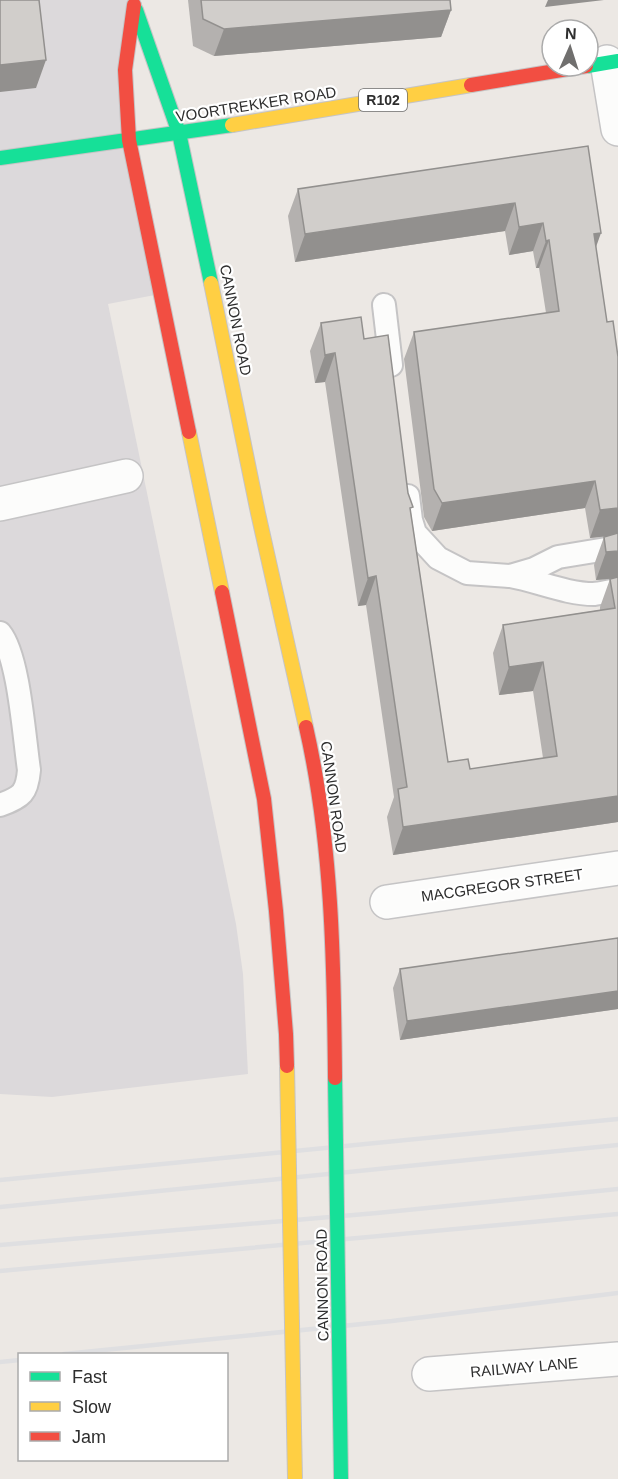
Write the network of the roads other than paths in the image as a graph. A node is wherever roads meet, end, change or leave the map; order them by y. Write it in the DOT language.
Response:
graph roads {
  1 [pos="134,2"];
  2 [pos="600,64"];
  3 [pos="540,74"];
  4 [pos="618,129"];
  5 [pos="179,133"];
  6 [pos="129,140"];
  7 [pos="0,158"];
  8 [pos="384,305"];
  9 [pos="394,384"];
  10 [pos="405,475"];
  11 [pos="126,476"];
  12 [pos="0,504"];
  13 [pos="618,547"];
  14 [pos="510,576"];
  15 [pos="618,590"];
  16 [pos="0,633"];
  17 [pos="0,805"];
  18 [pos="618,868"];
  19 [pos="387,902"];
  20 [pos="618,1359"];
  21 [pos="429,1374"];
  22 [pos="295,1479"];
  23 [pos="341,1479"];
  1 -- 5 [label="main road, CANNON ROAD"];
  1 -- 6 [label="main road, CANNON ROAD"];
  2 -- 4 [label="street"];
  3 -- 5 [label="main road, VOORTREKKER ROAD / R102"];
  5 -- 6 [label="main road, VOORTREKKER ROAD / R102"];
  5 -- 23 [label="main road, CANNON ROAD, bridge"];
  6 -- 7 [label="main road, VOORTREKKER ROAD / R102"];
  6 -- 22 [label="main road, CANNON ROAD, bridge"];
  8 -- 9 [label="lane"];
  10 -- 14 [label="lane"];
  11 -- 12 [label="street"];
  13 -- 14 [label="lane"];
  14 -- 15 [label="lane"];
  16 -- 17 [label="lane"];
  18 -- 19 [label="street, MACGREGOR STREET"];
  20 -- 21 [label="street, RAILWAY LANE"];
}
